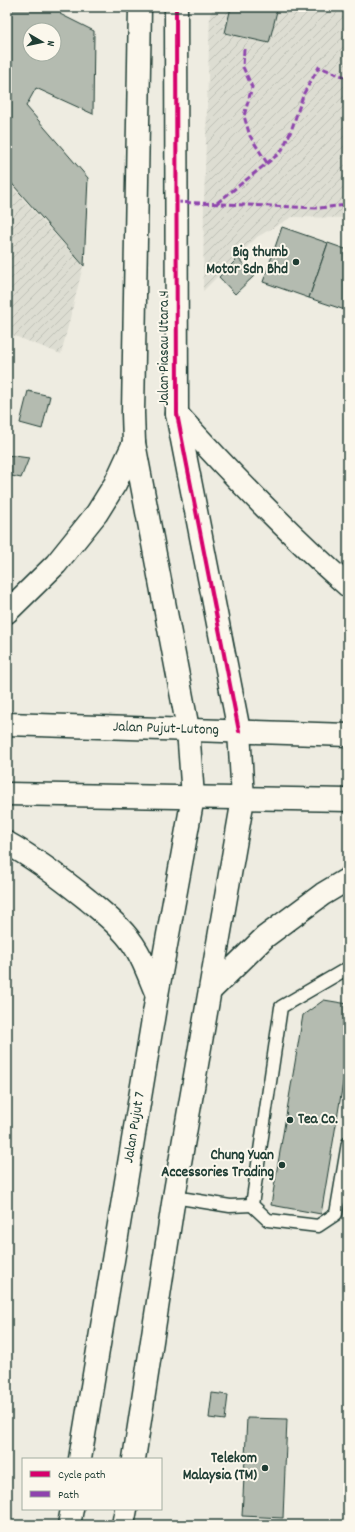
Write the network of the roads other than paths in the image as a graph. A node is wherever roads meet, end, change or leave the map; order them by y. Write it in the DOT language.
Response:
graph roads {
  1 [pos="140,7"];
  2 [pos="176,7"];
  3 [pos="177,414"];
  4 [pos="134,443"];
  5 [pos="348,586"];
  6 [pos="7,612"];
  7 [pos="7,724"];
  8 [pos="188,729"];
  9 [pos="239,731"];
  10 [pos="348,735"];
  11 [pos="7,794"];
  12 [pos="193,797"];
  13 [pos="243,799"];
  14 [pos="348,800"];
  15 [pos="7,843"];
  16 [pos="348,879"];
  17 [pos="348,968"];
  18 [pos="211,990"];
  19 [pos="157,995"];
  20 [pos="348,1143"];
  21 [pos="174,1197"];
  22 [pos="252,1205"];
  23 [pos="342,1214"];
  24 [pos="80,1458"];
  25 [pos="134,1458"];
  26 [pos="72,1510"];
  27 [pos="126,1510"];
  28 [pos="69,1525"];
  29 [pos="123,1525"];
  1 -- 4 [label="main road, Jalan Piasau Utara 4"];
  2 -- 3 [label="main road, Jalan Piasau Utara 4"];
  3 -- 5 [label="main road"];
  3 -- 9 [label="main road, Jalan Piasau Utara 4"];
  4 -- 6 [label="main road"];
  4 -- 8 [label="main road, Jalan Piasau Utara 4"];
  7 -- 8 [label="main road, Jalan Pujut-Lutong"];
  8 -- 9 [label="main road, Jalan Pujut-Lutong"];
  8 -- 12 [label="main road, Jalan Piasau Utara 4"];
  9 -- 10 [label="main road, Jalan Pujut-Lutong"];
  9 -- 13 [label="main road, Jalan Piasau Utara 4"];
  11 -- 12 [label="main road"];
  12 -- 13 [label="main road"];
  12 -- 19 [label="main road, Jalan Pujut 7"];
  13 -- 14 [label="main road"];
  13 -- 18 [label="main road"];
  15 -- 19 [label="main road"];
  16 -- 18 [label="main road"];
  17 -- 22 [label="lane"];
  18 -- 21 [label="main road"];
  19 -- 24 [label="main road, Jalan Pujut 7"];
  20 -- 23 [label="lane"];
  21 -- 22 [label="lane"];
  21 -- 25 [label="main road"];
  22 -- 23 [label="lane"];
  26 -- 28 [label="main road"];
  27 -- 29 [label="main road"];
}
